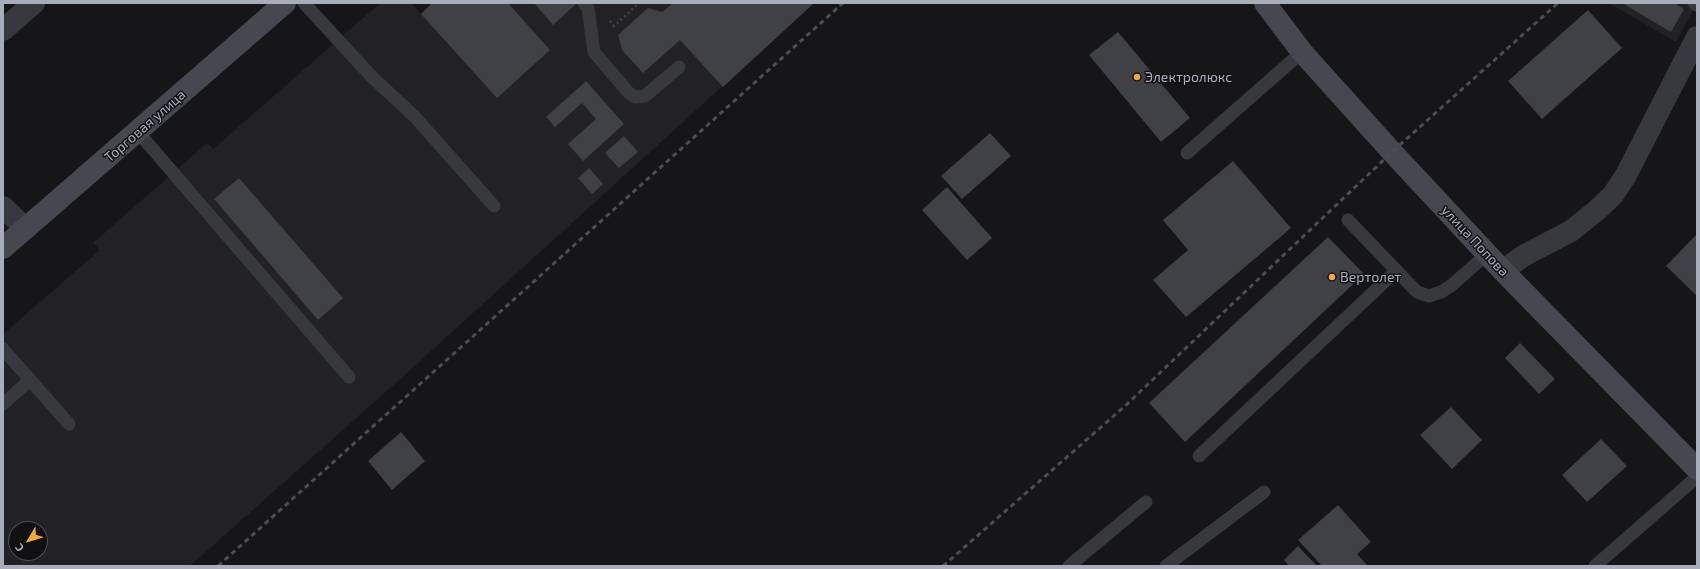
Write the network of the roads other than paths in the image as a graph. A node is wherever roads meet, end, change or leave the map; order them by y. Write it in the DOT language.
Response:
graph roads {
  1 [pos="34,3"];
  2 [pos="285,3"];
  3 [pos="304,3"];
  4 [pos="584,3"];
  5 [pos="1265,3"];
  6 [pos="1694,3"];
  7 [pos="1697,5"];
  8 [pos="3,30"];
  9 [pos="1697,37"];
  10 [pos="1302,52"];
  11 [pos="679,67"];
  12 [pos="138,132"];
  13 [pos="1187,153"];
  14 [pos="494,206"];
  15 [pos="3,207"];
  16 [pos="1348,220"];
  17 [pos="25,228"];
  18 [pos="3,248"];
  19 [pos="1487,254"];
  20 [pos="1503,270"];
  21 [pos="1396,271"];
  22 [pos="3,349"];
  23 [pos="349,377"];
  24 [pos="30,380"];
  25 [pos="3,404"];
  26 [pos="69,424"];
  27 [pos="1199,456"];
  28 [pos="1697,469"];
  29 [pos="1697,477"];
  30 [pos="1264,492"];
  31 [pos="1146,502"];
  32 [pos="1070,566"];
  33 [pos="1166,566"];
  34 [pos="1595,566"];
  1 -- 8 [label="street"];
  2 -- 12 [label="street, Торговая улица"];
  3 -- 14 [label="lane"];
  4 -- 11 [label="lane"];
  5 -- 10 [label="street, улица Попова"];
  6 -- 7 [label="lane"];
  9 -- 20 [label="street"];
  10 -- 13 [label="lane"];
  10 -- 19 [label="street, улица Попова"];
  12 -- 17 [label="street, Торговая улица"];
  12 -- 23 [label="lane"];
  15 -- 17 [label="street"];
  16 -- 21 [label="lane"];
  17 -- 18 [label="street, Торговая улица"];
  19 -- 20 [label="street, улица Попова"];
  19 -- 21 [label="lane"];
  20 -- 28 [label="street, улица Попова"];
  21 -- 27 [label="lane"];
  22 -- 24 [label="lane"];
  24 -- 25 [label="lane"];
  24 -- 26 [label="lane"];
  29 -- 34 [label="lane"];
  30 -- 33 [label="lane"];
  31 -- 32 [label="lane"];
}
